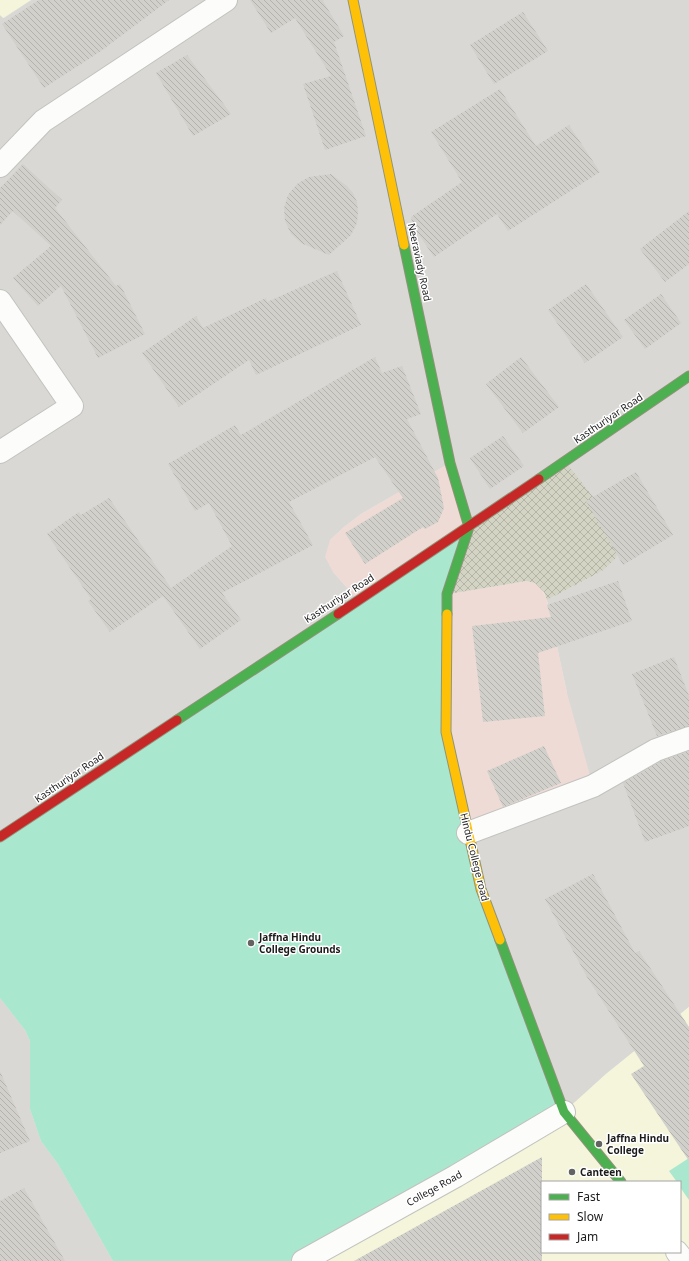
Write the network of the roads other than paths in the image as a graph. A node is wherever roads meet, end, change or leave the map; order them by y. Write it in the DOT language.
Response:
graph roads {
  1 [pos="226,0"];
  2 [pos="353,0"];
  3 [pos="0,166"];
  4 [pos="0,301"];
  5 [pos="689,376"];
  6 [pos="0,452"];
  7 [pos="469,527"];
  8 [pos="689,738"];
  9 [pos="468,833"];
  10 [pos="0,837"];
  11 [pos="564,1112"];
  12 [pos="620,1181"];
  13 [pos="678,1253"];
  14 [pos="303,1261"];
  15 [pos="684,1261"];
  1 -- 3 [label="street"];
  2 -- 7 [label="street, Neeraviady Road"];
  4 -- 6 [label="street"];
  5 -- 7 [label="street, Kasthuriyar Road"];
  7 -- 9 [label="street, Hindu College road"];
  7 -- 10 [label="street, Kasthuriyar Road"];
  8 -- 9 [label="street"];
  9 -- 11 [label="street, Hindu College road"];
  11 -- 12 [label="street, Hindu College road"];
  11 -- 14 [label="street, College Road"];
  13 -- 15 [label="street"];
}
